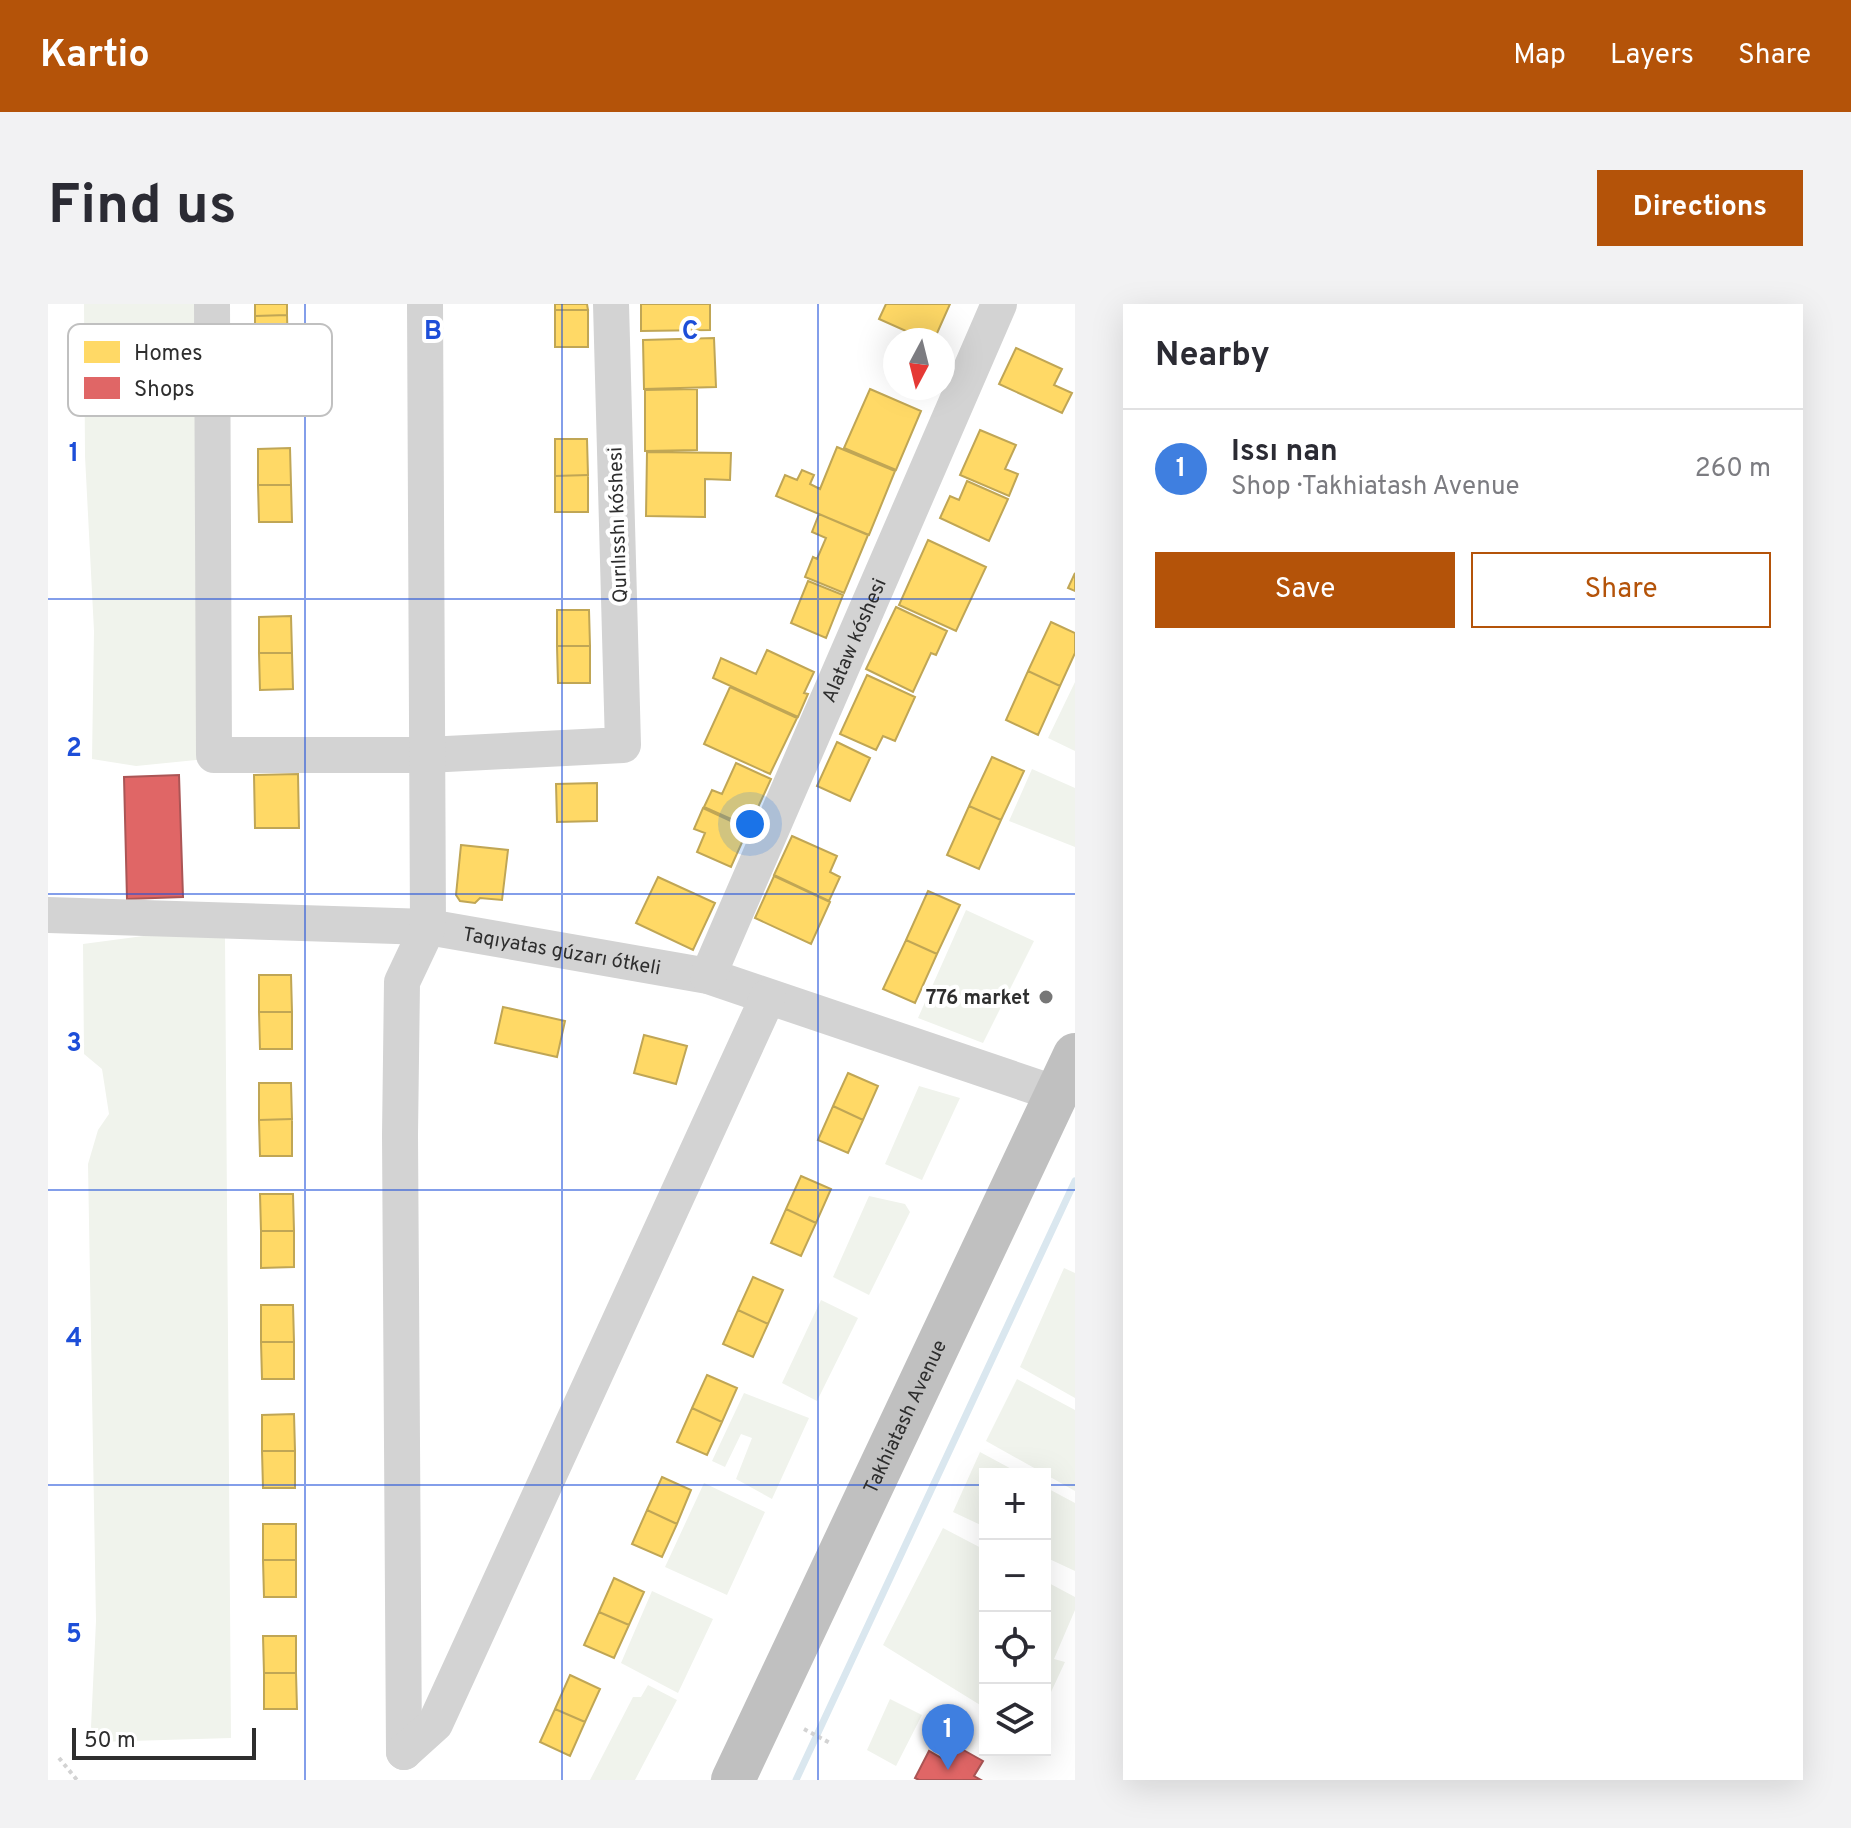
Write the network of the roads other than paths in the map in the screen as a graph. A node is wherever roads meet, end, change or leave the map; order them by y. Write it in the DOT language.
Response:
graph roads {
  1 [pos="212,304"];
  2 [pos="425,304"];
  3 [pos="611,304"];
  4 [pos="997,305"];
  5 [pos="212,324"];
  6 [pos="212,416"];
  7 [pos="427,755"];
  8 [pos="48,915"];
  9 [pos="428,927"];
  10 [pos="708,976"];
  11 [pos="768,997"];
  12 [pos="1075,1055"];
  13 [pos="1057,1094"];
  14 [pos="733,1780"];
  1 -- 5 [label="street"];
  2 -- 7 [label="street"];
  3 -- 7 [label="street, Qurılısshı kóshesi"];
  4 -- 10 [label="street, Alataw kóshesi"];
  6 -- 7 [label="street"];
  7 -- 9 [label="street"];
  8 -- 9 [label="street, Taqıyatas gúzarı ótkeli"];
  9 -- 10 [label="street, Taqıyatas gúzarı ótkeli"];
  9 -- 11 [label="street"];
  10 -- 11 [label="street, Taqıyatas gúzarı ótkeli"];
  11 -- 13 [label="street, Taqıyatas gúzarı ótkeli"];
  12 -- 13 [label="highway, Takhiatash Avenue"];
  13 -- 14 [label="highway, Takhiatash Avenue"];
}
